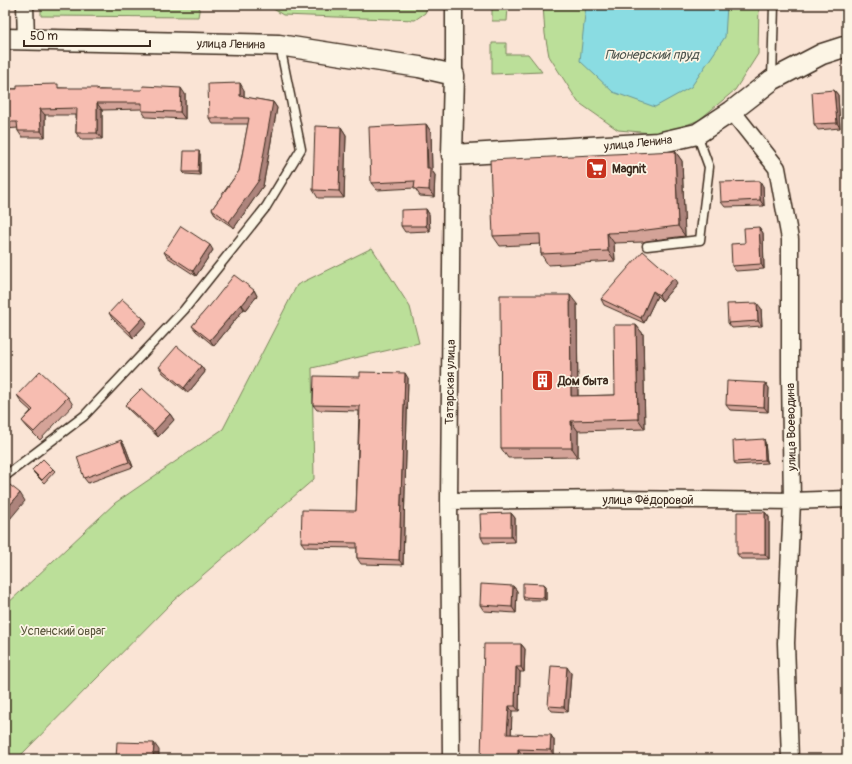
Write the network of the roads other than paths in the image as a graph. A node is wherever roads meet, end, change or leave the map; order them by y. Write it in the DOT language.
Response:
graph roads {
  1 [pos="25,5"];
  2 [pos="454,5"];
  3 [pos="774,5"];
  4 [pos="5,39"];
  5 [pos="26,40"];
  6 [pos="280,45"];
  7 [pos="847,46"];
  8 [pos="454,75"];
  9 [pos="772,80"];
  10 [pos="732,111"];
  11 [pos="697,134"];
  12 [pos="452,156"];
  13 [pos="647,246"];
  14 [pos="5,476"];
  15 [pos="847,499"];
  16 [pos="449,501"];
  17 [pos="792,501"];
  18 [pos="451,759"];
  19 [pos="790,759"];
  1 -- 5 [label="street"];
  2 -- 8 [label="street, Татарская улица"];
  3 -- 9 [label="lane"];
  4 -- 5 [label="street, улица Ленина"];
  5 -- 6 [label="street, улица Ленина"];
  6 -- 8 [label="street, улица Ленина"];
  6 -- 14 [label="lane"];
  7 -- 9 [label="street, улица Ленина"];
  8 -- 12 [label="street, Татарская улица"];
  9 -- 10 [label="street, улица Ленина"];
  10 -- 11 [label="street, улица Ленина"];
  10 -- 17 [label="street, улица Воеводина"];
  11 -- 12 [label="street, улица Ленина"];
  11 -- 13 [label="lane"];
  12 -- 16 [label="street, Татарская улица"];
  15 -- 17 [label="street, улица Фёдоровой"];
  16 -- 17 [label="street, улица Фёдоровой"];
  16 -- 18 [label="street, Татарская улица"];
  17 -- 19 [label="street, улица Воеводина"];
}
